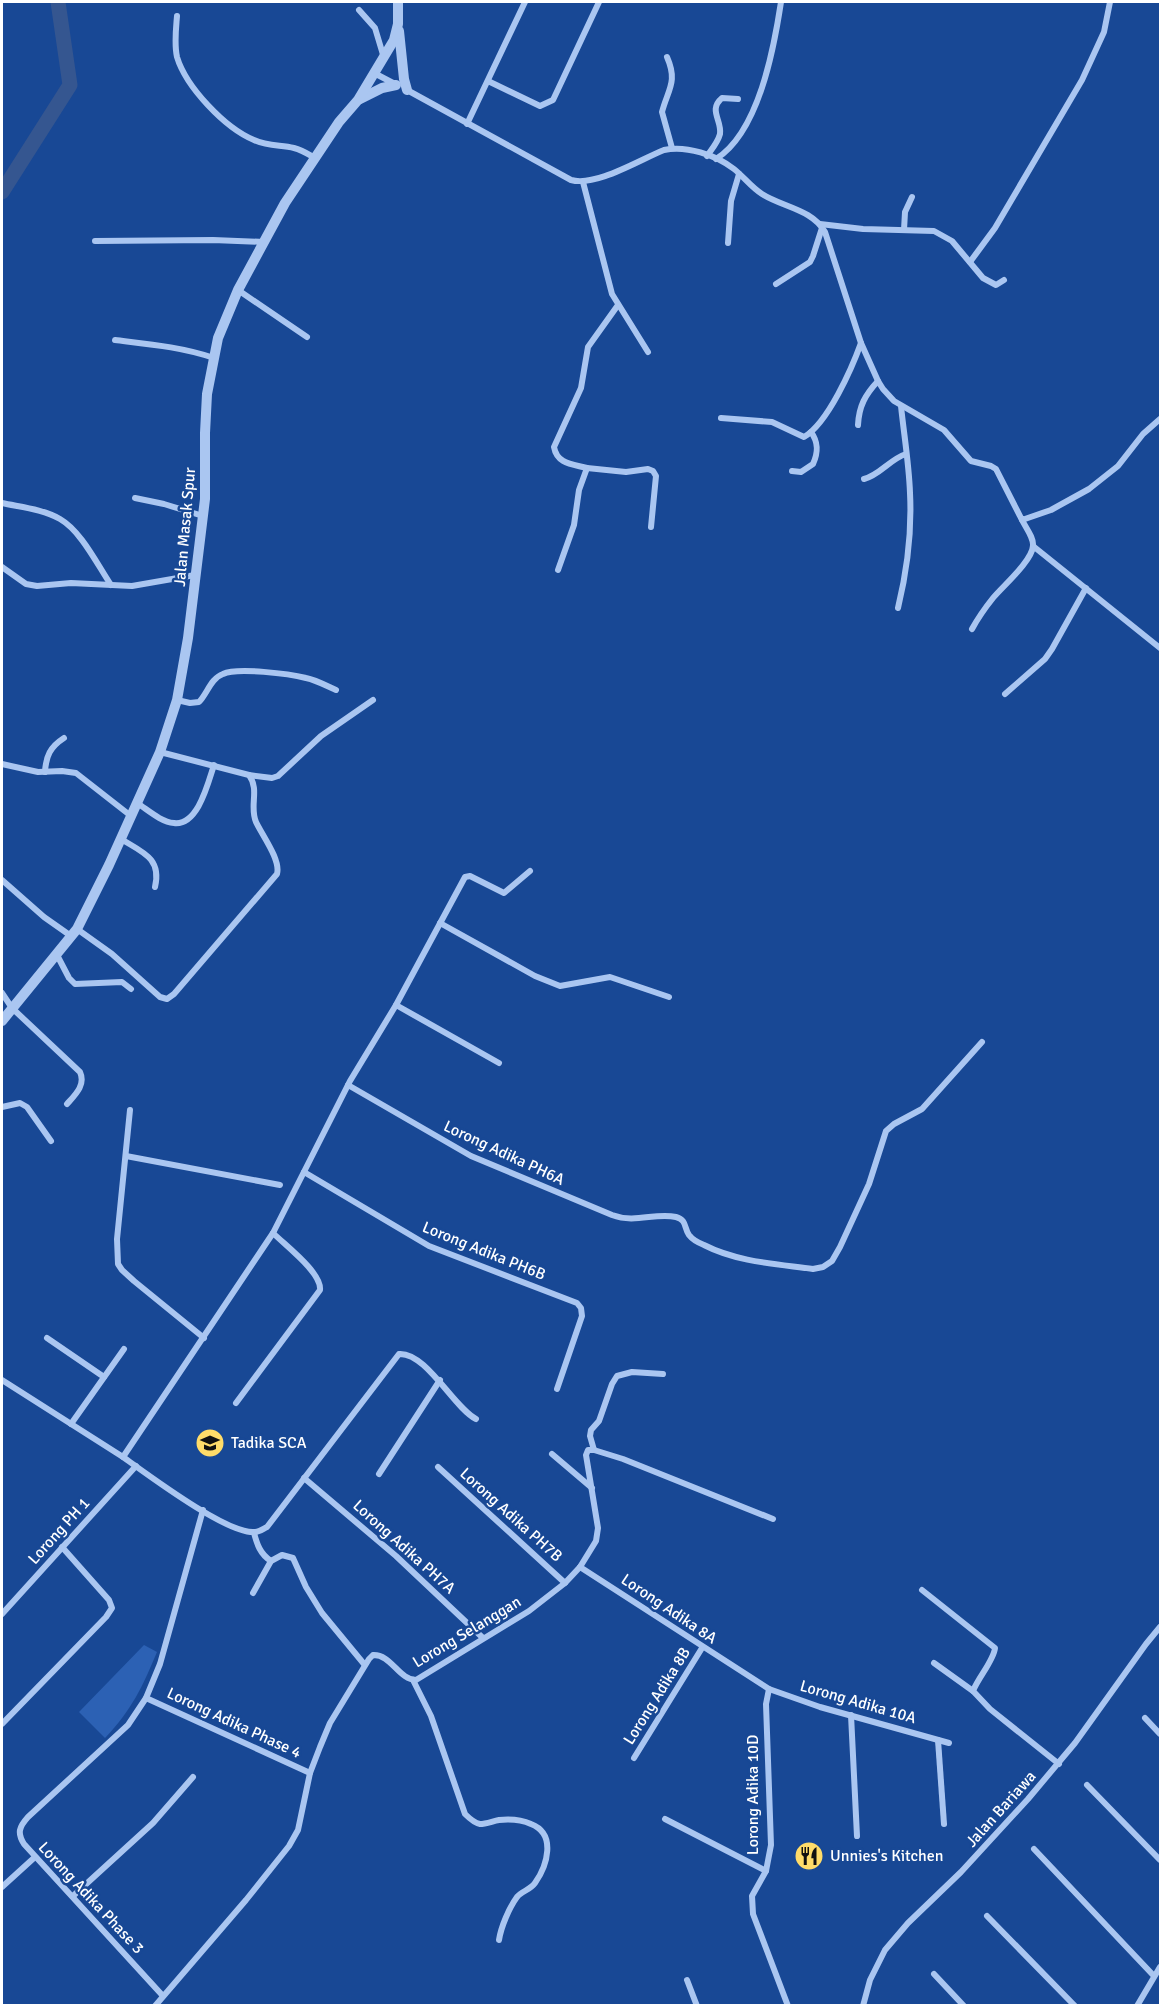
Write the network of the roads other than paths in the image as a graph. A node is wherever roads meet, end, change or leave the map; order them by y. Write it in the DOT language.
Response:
graph roads {
  1 [pos="398,2"];
  2 [pos="525,2"];
  3 [pos="598,2"];
  4 [pos="781,2"];
  5 [pos="1110,2"];
  6 [pos="359,10"];
  7 [pos="177,16"];
  8 [pos="398,24"];
  9 [pos="667,57"];
  10 [pos="384,58"];
  11 [pos="374,73"];
  12 [pos="488,81"];
  13 [pos="396,85"];
  14 [pos="407,90"];
  15 [pos="738,99"];
  16 [pos="358,100"];
  17 [pos="467,124"];
  18 [pos="672,148"];
  19 [pos="707,156"];
  20 [pos="315,158"];
  21 [pos="716,159"];
  22 [pos="740,174"];
  23 [pos="583,182"];
  24 [pos="912,197"];
  25 [pos="821,226"];
  26 [pos="904,230"];
  27 [pos="95,241"];
  28 [pos="264,242"];
  29 [pos="728,243"];
  30 [pos="970,262"];
  31 [pos="1004,280"];
  32 [pos="776,284"];
  33 [pos="238,290"];
  34 [pos="618,305"];
  35 [pos="307,337"];
  36 [pos="115,340"];
  37 [pos="861,343"];
  38 [pos="648,352"];
  39 [pos="214,358"];
  40 [pos="878,381"];
  41 [pos="901,406"];
  42 [pos="721,418"];
  43 [pos="1161,419"];
  44 [pos="858,425"];
  45 [pos="811,432"];
  46 [pos="906,454"];
  47 [pos="586,468"];
  48 [pos="792,471"];
  49 [pos="864,479"];
  50 [pos="135,498"];
  51 [pos="2,503"];
  52 [pos="203,516"];
  53 [pos="1022,520"];
  54 [pos="651,527"];
  55 [pos="1033,546"];
  56 [pos="2,567"];
  57 [pos="558,570"];
  58 [pos="195,575"];
  59 [pos="111,585"];
  60 [pos="1086,588"];
  61 [pos="898,608"];
  62 [pos="972,629"];
  63 [pos="1161,648"];
  64 [pos="336,690"];
  65 [pos="1005,694"];
  66 [pos="177,700"];
  67 [pos="373,700"];
  68 [pos="64,738"];
  69 [pos="160,752"];
  70 [pos="2,764"];
  71 [pos="214,765"];
  72 [pos="45,772"];
  73 [pos="249,775"];
  74 [pos="137,803"];
  75 [pos="131,816"];
  76 [pos="121,839"];
  77 [pos="530,871"];
  78 [pos="2,880"];
  79 [pos="155,887"];
  80 [pos="440,923"];
  81 [pos="74,933"];
  82 [pos="57,955"];
  83 [pos="131,989"];
  84 [pos="2,993"];
  85 [pos="669,998"];
  86 [pos="396,1005"];
  87 [pos="12,1008"];
  88 [pos="2,1021"];
  89 [pos="982,1042"];
  90 [pos="499,1062"];
  91 [pos="348,1085"];
  92 [pos="68,1104"];
  93 [pos="2,1107"];
  94 [pos="130,1110"];
  95 [pos="51,1141"];
  96 [pos="126,1156"];
  97 [pos="304,1172"];
  98 [pos="280,1185"];
  99 [pos="273,1233"];
  100 [pos="46,1338"];
  101 [pos="204,1338"];
  102 [pos="124,1349"];
  103 [pos="663,1374"];
  104 [pos="104,1377"];
  105 [pos="2,1380"];
  106 [pos="440,1380"];
  107 [pos="557,1389"];
  108 [pos="236,1403"];
  109 [pos="476,1419"];
  110 [pos="71,1424"];
  111 [pos="594,1450"];
  112 [pos="552,1454"];
  113 [pos="123,1456"];
  114 [pos="136,1466"];
  115 [pos="438,1467"];
  116 [pos="379,1474"];
  117 [pos="304,1478"];
  118 [pos="592,1488"];
  119 [pos="203,1510"];
  120 [pos="772,1519"];
  121 [pos="254,1533"];
  122 [pos="62,1547"];
  123 [pos="271,1561"];
  124 [pos="580,1567"];
  125 [pos="565,1583"];
  126 [pos="922,1590"];
  127 [pos="254,1593"];
  128 [pos="2,1614"];
  129 [pos="1161,1627"];
  130 [pos="483,1638"];
  131 [pos="702,1648"];
  132 [pos="934,1663"];
  133 [pos="364,1664"];
  134 [pos="413,1680"];
  135 [pos="760,1684"];
  136 [pos="769,1689"];
  137 [pos="973,1691"];
  138 [pos="147,1698"];
  139 [pos="851,1715"];
  140 [pos="1145,1718"];
  141 [pos="2,1724"];
  142 [pos="1161,1734"];
  143 [pos="938,1740"];
  144 [pos="949,1743"];
  145 [pos="634,1758"];
  146 [pos="1059,1764"];
  147 [pos="310,1773"];
  148 [pos="193,1777"];
  149 [pos="1087,1785"];
  150 [pos="665,1819"];
  151 [pos="944,1824"];
  152 [pos="857,1836"];
  153 [pos="1034,1849"];
  154 [pos="35,1857"];
  155 [pos="1161,1860"];
  156 [pos="766,1871"];
  157 [pos="2,1887"];
  158 [pos="73,1896"];
  159 [pos="987,1916"];
  160 [pos="499,1940"];
  161 [pos="1161,1967"];
  162 [pos="934,1974"];
  163 [pos="1154,1976"];
  164 [pos="687,1980"];
  165 [pos="163,1996"];
  166 [pos="155,2006"];
  167 [pos="697,2006"];
  168 [pos="788,2006"];
  169 [pos="863,2006"];
  170 [pos="964,2006"];
  171 [pos="1076,2006"];
  172 [pos="1137,2006"];
  1 -- 8 [label="street, Jalan Masak Spur"];
  2 -- 12 [label="street"];
  3 -- 12 [label="street"];
  4 -- 21 [label="street"];
  5 -- 30 [label="street"];
  6 -- 10 [label="street"];
  7 -- 20 [label="street"];
  8 -- 10 [label="street, Jalan Masak Spur"];
  8 -- 14 [label="street"];
  9 -- 18 [label="street"];
  10 -- 11 [label="street, Jalan Masak Spur"];
  11 -- 13 [label="street"];
  11 -- 16 [label="street, Jalan Masak Spur"];
  12 -- 17 [label="street"];
  13 -- 14 [label="street"];
  13 -- 16 [label="street"];
  14 -- 17 [label="street"];
  15 -- 19 [label="street"];
  16 -- 20 [label="street, Jalan Masak Spur"];
  17 -- 23 [label="street"];
  18 -- 19 [label="street"];
  18 -- 23 [label="street"];
  19 -- 21 [label="street"];
  20 -- 28 [label="street, Jalan Masak Spur"];
  21 -- 22 [label="street"];
  22 -- 25 [label="street"];
  22 -- 29 [label="street"];
  23 -- 34 [label="street"];
  24 -- 26 [label="street"];
  25 -- 26 [label="street"];
  25 -- 32 [label="street"];
  25 -- 37 [label="street"];
  26 -- 30 [label="street"];
  27 -- 28 [label="street"];
  28 -- 33 [label="street, Jalan Masak Spur"];
  30 -- 31 [label="street"];
  33 -- 35 [label="street"];
  33 -- 39 [label="street, Jalan Masak Spur"];
  34 -- 38 [label="street"];
  34 -- 47 [label="street"];
  36 -- 39 [label="street"];
  37 -- 40 [label="street"];
  37 -- 45 [label="street"];
  39 -- 52 [label="street, Jalan Masak Spur"];
  40 -- 41 [label="street"];
  40 -- 44 [label="street"];
  41 -- 46 [label="street"];
  41 -- 53 [label="street"];
  42 -- 45 [label="street"];
  43 -- 53 [label="street"];
  45 -- 48 [label="street"];
  46 -- 49 [label="street"];
  46 -- 61 [label="street"];
  47 -- 54 [label="street"];
  47 -- 57 [label="street"];
  50 -- 52 [label="street"];
  51 -- 59 [label="street"];
  52 -- 58 [label="street, Jalan Masak Spur"];
  53 -- 55 [label="street"];
  55 -- 60 [label="street"];
  55 -- 62 [label="street"];
  56 -- 59 [label="street"];
  58 -- 59 [label="street"];
  58 -- 66 [label="street, Jalan Masak Spur"];
  60 -- 63 [label="street"];
  60 -- 65 [label="street"];
  64 -- 66 [label="street"];
  66 -- 69 [label="street, Jalan Masak Spur"];
  67 -- 73 [label="street"];
  68 -- 72 [label="street"];
  69 -- 71 [label="street"];
  69 -- 74 [label="street, Jalan Masak Spur"];
  70 -- 72 [label="street"];
  71 -- 73 [label="street"];
  71 -- 74 [label="street"];
  72 -- 75 [label="street"];
  73 -- 81 [label="street"];
  74 -- 75 [label="street, Jalan Masak Spur"];
  75 -- 76 [label="street, Jalan Masak Spur"];
  76 -- 79 [label="street"];
  76 -- 81 [label="street, Jalan Masak Spur"];
  77 -- 80 [label="street"];
  78 -- 81 [label="street"];
  80 -- 85 [label="street"];
  80 -- 86 [label="street"];
  81 -- 82 [label="street, Jalan Masak Spur"];
  82 -- 83 [label="street"];
  82 -- 87 [label="street, Jalan Masak Spur"];
  84 -- 87 [label="street"];
  86 -- 90 [label="street"];
  86 -- 91 [label="street"];
  87 -- 88 [label="street, Jalan Masak Spur"];
  87 -- 92 [label="street"];
  89 -- 91 [label="street, Lorong Adika PH6A"];
  91 -- 97 [label="street"];
  93 -- 95 [label="street"];
  94 -- 96 [label="street"];
  96 -- 98 [label="street"];
  96 -- 101 [label="street"];
  97 -- 99 [label="street"];
  97 -- 107 [label="street, Lorong Adika PH6B"];
  99 -- 101 [label="street"];
  99 -- 108 [label="street"];
  100 -- 104 [label="street"];
  101 -- 113 [label="street"];
  102 -- 104 [label="street"];
  103 -- 111 [label="street"];
  104 -- 110 [label="street"];
  105 -- 110 [label="street"];
  106 -- 109 [label="street"];
  106 -- 116 [label="street"];
  106 -- 117 [label="street"];
  110 -- 113 [label="street"];
  111 -- 118 [label="street, Lorong Selanggan"];
  111 -- 120 [label="street"];
  112 -- 118 [label="street"];
  113 -- 114 [label="street"];
  114 -- 119 [label="street"];
  114 -- 122 [label="street, Lorong PH 1"];
  115 -- 125 [label="street, Lorong Adika PH7B"];
  117 -- 121 [label="street"];
  117 -- 130 [label="street, Lorong Adika PH7A"];
  118 -- 124 [label="street, Lorong Selanggan"];
  119 -- 121 [label="street"];
  119 -- 138 [label="street, Lorong Adika Phase 3"];
  121 -- 123 [label="street"];
  122 -- 128 [label="street, Lorong PH 1"];
  122 -- 141 [label="street"];
  123 -- 127 [label="street"];
  123 -- 133 [label="street"];
  124 -- 125 [label="street, Lorong Selanggan"];
  124 -- 131 [label="street, Lorong Adika 8A"];
  125 -- 130 [label="street, Lorong Selanggan"];
  126 -- 137 [label="street"];
  129 -- 146 [label="street, Jalan Bariawa"];
  130 -- 134 [label="street, Lorong Selanggan"];
  131 -- 135 [label="street, Lorong Adika 8A"];
  131 -- 145 [label="street, Lorong Adika 8B"];
  132 -- 137 [label="street"];
  133 -- 134 [label="street, Lorong Selanggan"];
  133 -- 147 [label="street"];
  134 -- 160 [label="street"];
  135 -- 136 [label="street, Lorong Adika 10A"];
  136 -- 139 [label="street, Lorong Adika 10A"];
  136 -- 156 [label="street, Lorong Adika 10D"];
  137 -- 146 [label="street"];
  138 -- 147 [label="street, Lorong Adika Phase 4"];
  138 -- 154 [label="street, Lorong Adika Phase 3"];
  139 -- 143 [label="street, Lorong Adika 10A"];
  139 -- 152 [label="street"];
  140 -- 142 [label="street"];
  143 -- 144 [label="street, Lorong Adika 10A"];
  143 -- 151 [label="street"];
  146 -- 169 [label="street, Jalan Bariawa"];
  147 -- 165 [label="street"];
  148 -- 158 [label="street"];
  149 -- 155 [label="street"];
  150 -- 156 [label="street"];
  153 -- 163 [label="street"];
  154 -- 157 [label="street"];
  154 -- 158 [label="street, Lorong Adika Phase 3"];
  156 -- 168 [label="street, Lorong Adika 10D"];
  158 -- 165 [label="street, Lorong Adika Phase 3"];
  159 -- 171 [label="street"];
  161 -- 163 [label="street"];
  162 -- 170 [label="street"];
  163 -- 172 [label="street"];
  164 -- 167 [label="street"];
  165 -- 166 [label="street"];
}
